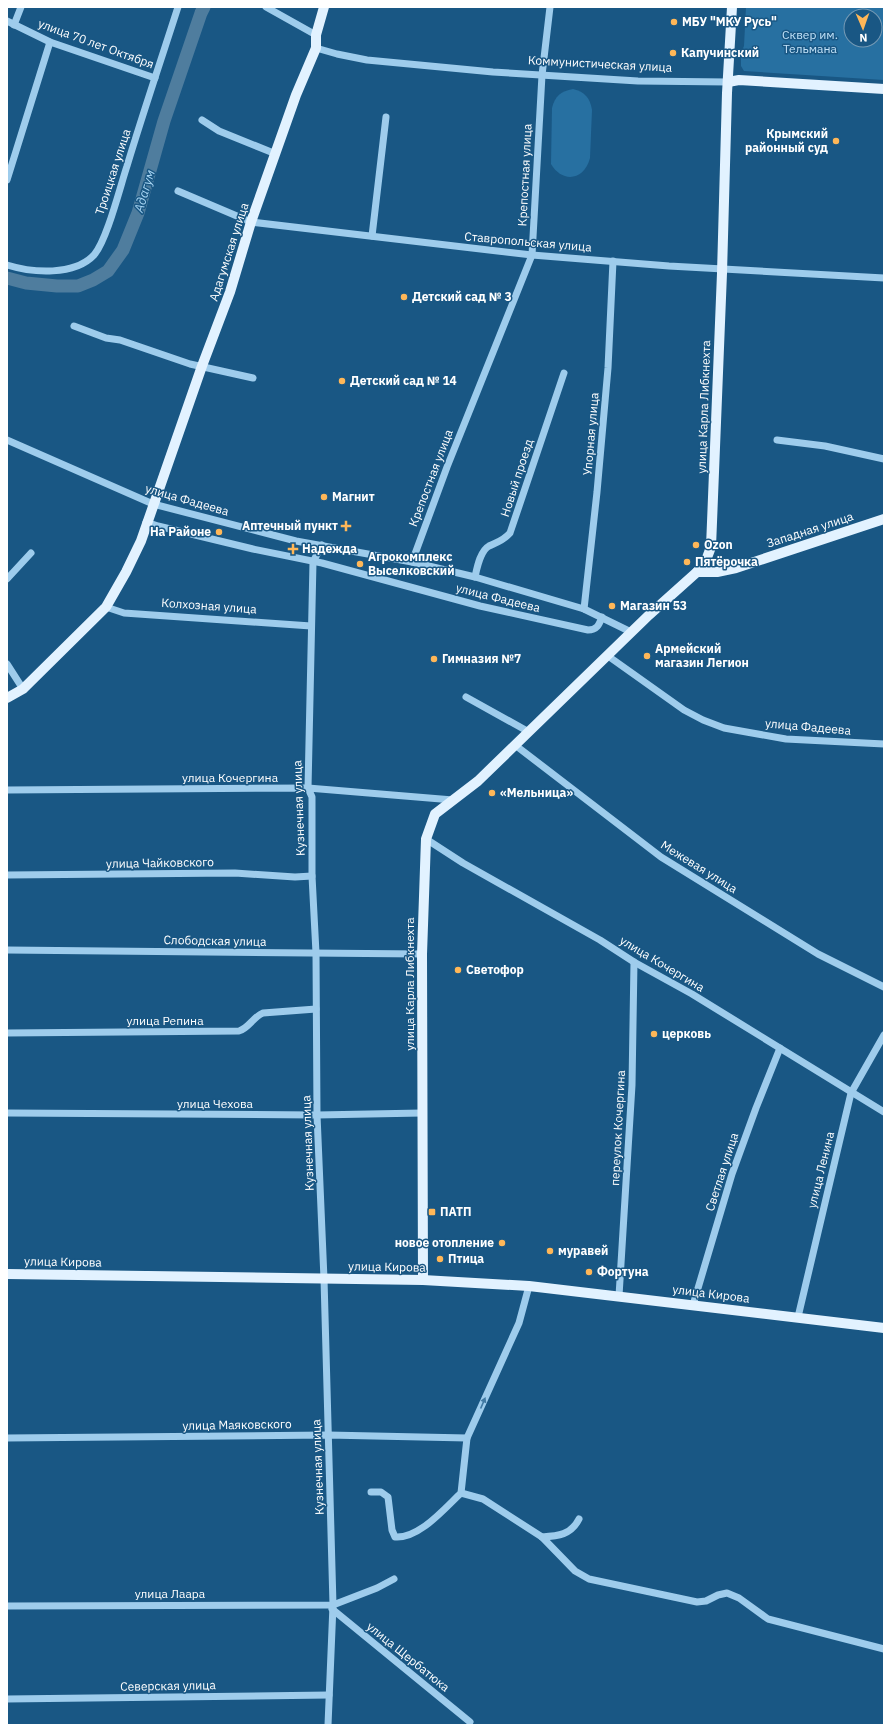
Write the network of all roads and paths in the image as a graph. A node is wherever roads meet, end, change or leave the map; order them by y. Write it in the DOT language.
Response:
graph roads {
  1 [pos="22,7"];
  2 [pos="178,7"];
  3 [pos="266,7"];
  4 [pos="324,7"];
  5 [pos="550,7"];
  6 [pos="732,7"];
  7 [pos="10,23"];
  8 [pos="316,35"];
  9 [pos="50,42"];
  10 [pos="316,48"];
  11 [pos="542,75"];
  12 [pos="155,78"];
  13 [pos="728,82"];
  14 [pos="884,89"];
  15 [pos="386,117"];
  16 [pos="202,120"];
  17 [pos="276,154"];
  18 [pos="7,180"];
  19 [pos="178,191"];
  20 [pos="251,222"];
  21 [pos="372,236"];
  22 [pos="532,255"];
  23 [pos="613,261"];
  24 [pos="7,265"];
  25 [pos="723,268"];
  26 [pos="884,278"];
  27 [pos="74,326"];
  28 [pos="202,366"];
  29 [pos="564,372"];
  30 [pos="253,378"];
  31 [pos="7,440"];
  32 [pos="777,440"];
  33 [pos="884,459"];
  34 [pos="153,504"];
  35 [pos="884,519"];
  36 [pos="146,522"];
  37 [pos="322,545"];
  38 [pos="31,553"];
  39 [pos="313,562"];
  40 [pos="412,562"];
  41 [pos="697,572"];
  42 [pos="475,577"];
  43 [pos="7,578"];
  44 [pos="106,607"];
  45 [pos="584,609"];
  46 [pos="602,617"];
  47 [pos="311,626"];
  48 [pos="631,632"];
  49 [pos="608,656"];
  50 [pos="7,664"];
  51 [pos="23,689"];
  52 [pos="466,697"];
  53 [pos="7,698"];
  54 [pos="529,732"];
  55 [pos="884,744"];
  56 [pos="515,745"];
  57 [pos="308,788"];
  58 [pos="7,790"];
  59 [pos="452,800"];
  60 [pos="426,839"];
  61 [pos="7,875"];
  62 [pos="312,876"];
  63 [pos="7,950"];
  64 [pos="316,953"];
  65 [pos="422,954"];
  66 [pos="634,962"];
  67 [pos="884,987"];
  68 [pos="316,1009"];
  69 [pos="7,1033"];
  70 [pos="884,1035"];
  71 [pos="780,1048"];
  72 [pos="852,1092"];
  73 [pos="884,1112"];
  74 [pos="7,1113"];
  75 [pos="422,1113"];
  76 [pos="317,1115"];
  77 [pos="7,1274"];
  78 [pos="324,1278"];
  79 [pos="423,1280"];
  80 [pos="529,1286"];
  81 [pos="619,1296"];
  82 [pos="693,1305"];
  83 [pos="798,1317"];
  84 [pos="884,1328"];
  85 [pos="328,1435"];
  86 [pos="7,1438"];
  87 [pos="467,1438"];
  88 [pos="371,1492"];
  89 [pos="461,1493"];
  90 [pos="579,1519"];
  91 [pos="542,1537"];
  92 [pos="394,1579"];
  93 [pos="7,1606"];
  94 [pos="332,1607"];
  95 [pos="884,1649"];
  96 [pos="329,1694"];
  97 [pos="7,1699"];
  98 [pos="470,1722"];
  99 [pos="328,1725"];
  1 -- 7 [label="street"];
  2 -- 12 [label="street, Троицкая улица"];
  3 -- 8 [label="street"];
  4 -- 8 [label="main road, Адагумская улица"];
  5 -- 11 [label="street, Крепостная улица"];
  6 -- 13 [label="main road, улица Карла Либкнехта"];
  7 -- 9 [label="street, улица 70 лет Октября"];
  8 -- 10 [label="main road, Адагумская улица"];
  9 -- 12 [label="street, улица 70 лет Октября"];
  9 -- 18 [label="street"];
  10 -- 11 [label="street, Коммунистическая улица"];
  10 -- 17 [label="main road, Адагумская улица"];
  11 -- 13 [label="street, Коммунистическая улица"];
  11 -- 22 [label="street, Крепостная улица"];
  12 -- 24 [label="street, Троицкая улица"];
  13 -- 14 [label="main road, Коммунистическая улица"];
  13 -- 25 [label="main road, улица Карла Либкнехта"];
  15 -- 21 [label="street"];
  16 -- 17 [label="street"];
  17 -- 20 [label="main road, Адагумская улица"];
  19 -- 20 [label="street, Ставропольская улица"];
  20 -- 21 [label="street, Ставропольская улица"];
  20 -- 28 [label="main road, Адагумская улица"];
  21 -- 22 [label="street, Ставропольская улица"];
  22 -- 23 [label="street, Ставропольская улица"];
  22 -- 40 [label="street, Крепостная улица"];
  23 -- 25 [label="street, Ставропольская улица"];
  23 -- 45 [label="street, Упорная улица"];
  25 -- 26 [label="street, Ставропольская улица"];
  25 -- 41 [label="main road, улица Карла Либкнехта"];
  27 -- 28 [label="street"];
  28 -- 30 [label="street"];
  28 -- 34 [label="main road, Адагумская улица"];
  29 -- 42 [label="street, Новый проезд"];
  31 -- 34 [label="street, улица Фадеева"];
  32 -- 33 [label="street"];
  34 -- 36 [label="main road"];
  34 -- 37 [label="street, улица Фадеева"];
  35 -- 41 [label="main road, Западная улица"];
  36 -- 39 [label="street, улица Фадеева"];
  36 -- 44 [label="main road"];
  37 -- 39 [label="street"];
  37 -- 40 [label="street, улица Фадеева"];
  38 -- 43 [label="street"];
  39 -- 46 [label="street, улица Фадеева"];
  39 -- 47 [label="street, Кузнечная улица"];
  40 -- 42 [label="street, улица Фадеева"];
  41 -- 48 [label="main road, улица Карла Либкнехта"];
  42 -- 45 [label="street, улица Фадеева"];
  44 -- 47 [label="street, Колхозная улица"];
  44 -- 51 [label="main road"];
  45 -- 46 [label="street, улица Фадеева"];
  46 -- 48 [label="street, улица Фадеева"];
  47 -- 57 [label="street, Кузнечная улица"];
  48 -- 49 [label="main road, улица Карла Либкнехта"];
  49 -- 54 [label="main road, улица Карла Либкнехта"];
  49 -- 55 [label="street, улица Фадеева"];
  50 -- 51 [label="street"];
  51 -- 53 [label="main road"];
  52 -- 54 [label="street"];
  54 -- 56 [label="main road, улица Карла Либкнехта"];
  56 -- 59 [label="main road, улица Карла Либкнехта"];
  56 -- 67 [label="street, Межевая улица"];
  57 -- 58 [label="street, улица Кочергина"];
  57 -- 59 [label="street, улица Кочергина"];
  57 -- 62 [label="street, Кузнечная улица"];
  59 -- 60 [label="main road, улица Карла Либкнехта"];
  60 -- 65 [label="main road, улица Карла Либкнехта"];
  60 -- 66 [label="street, улица Кочергина"];
  61 -- 62 [label="street, улица Чайковского"];
  62 -- 64 [label="street, Кузнечная улица"];
  63 -- 64 [label="street, Слободская улица"];
  64 -- 65 [label="street, Слободская улица"];
  64 -- 68 [label="street, Кузнечная улица"];
  65 -- 75 [label="main road, улица Карла Либкнехта"];
  66 -- 71 [label="street, улица Кочергина"];
  66 -- 81 [label="street, переулок Кочергина"];
  68 -- 69 [label="street, улица Репина"];
  68 -- 76 [label="street, Кузнечная улица"];
  70 -- 72 [label="street, улица Ленина"];
  71 -- 72 [label="street, улица Кочергина"];
  71 -- 82 [label="street, Светлая улица"];
  72 -- 73 [label="street, улица Кочергина"];
  72 -- 83 [label="street, улица Ленина"];
  74 -- 76 [label="street, улица Чехова"];
  75 -- 76 [label="street, улица Чехова"];
  75 -- 79 [label="main road, улица Карла Либкнехта"];
  76 -- 78 [label="street, Кузнечная улица"];
  77 -- 78 [label="main road, улица Кирова"];
  78 -- 79 [label="main road, улица Кирова"];
  78 -- 85 [label="street, Кузнечная улица"];
  79 -- 80 [label="main road, улица Кирова"];
  80 -- 81 [label="main road, улица Кирова"];
  87 -- 80 [label="street, one-way"];
  81 -- 82 [label="main road, улица Кирова"];
  82 -- 83 [label="main road, улица Кирова"];
  83 -- 84 [label="main road, улица Кирова"];
  85 -- 86 [label="street, улица Маяковского"];
  85 -- 87 [label="street, улица Маяковского"];
  85 -- 94 [label="street, Кузнечная улица"];
  87 -- 89 [label="street"];
  88 -- 89 [label="street"];
  89 -- 91 [label="street"];
  90 -- 91 [label="street"];
  91 -- 95 [label="street"];
  92 -- 94 [label="street"];
  93 -- 94 [label="street, улица Лаара"];
  94 -- 96 [label="street, Кузнечная улица"];
  94 -- 98 [label="street, улица Щербатюка"];
  96 -- 97 [label="street, Северская улица"];
  96 -- 99 [label="street, Кузнечная улица"];
}
